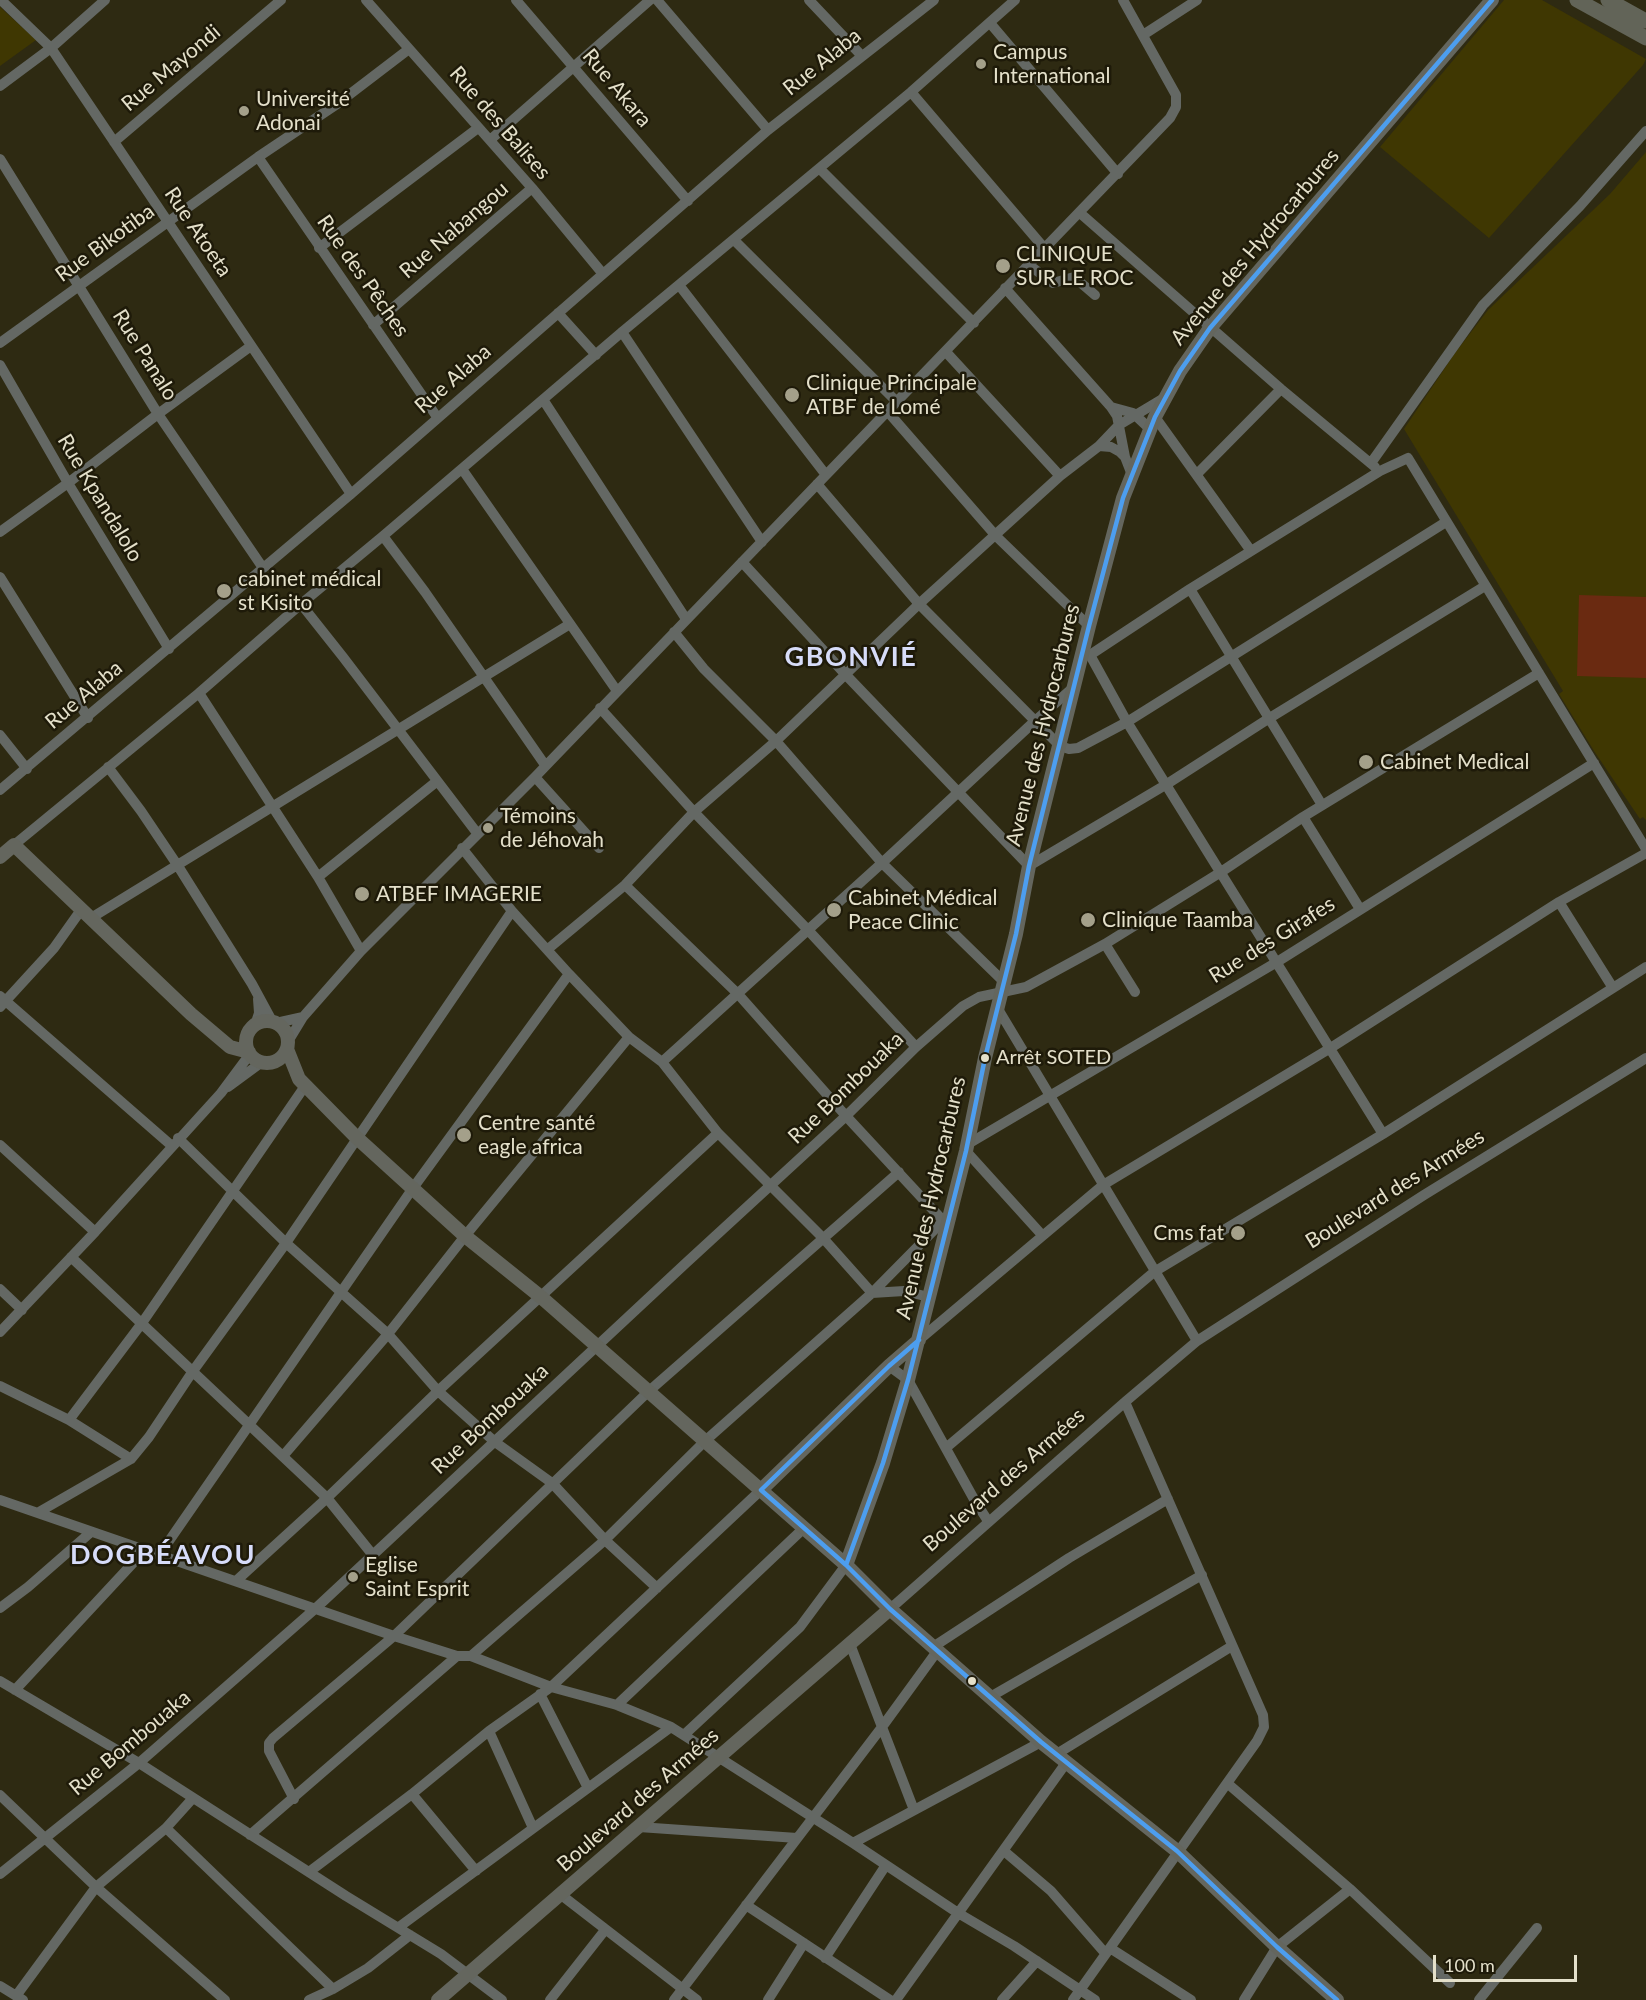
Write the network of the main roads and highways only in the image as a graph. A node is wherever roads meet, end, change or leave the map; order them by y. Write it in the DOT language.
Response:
graph roads {
  1 [pos="1492,0"];
  2 [pos="1577,0"];
  3 [pos="1608,0"];
  4 [pos="1646,21"];
  5 [pos="1646,38"];
  6 [pos="0,856"];
  7 [pos="253,1027"];
  8 [pos="215,1034"];
  9 [pos="288,1044"];
  10 [pos="249,1053"];
  11 [pos="268,1062"];
  12 [pos="302,1083"];
  13 [pos="919,1340"];
  14 [pos="761,1490"];
  15 [pos="846,1565"];
  16 [pos="890,1609"];
  17 [pos="438,2000"];
  18 [pos="1337,2000"];
  1 -- 13 [label="main road, Avenue des Hydrocarbures"];
  2 -- 5 [label="highway"];
  3 -- 4 [label="highway"];
  6 -- 8 [label="main road"];
  7 -- 8 [label="main road"];
  7 -- 9 [label="main road"];
  7 -- 10 [label="main road"];
  8 -- 10 [label="main road"];
  9 -- 11 [label="main road"];
  9 -- 12 [label="main road"];
  10 -- 11 [label="main road"];
  11 -- 12 [label="main road"];
  12 -- 14 [label="main road"];
  13 -- 14 [label="main road"];
  13 -- 15 [label="main road, Avenue des Hydrocarbures"];
  14 -- 15 [label="main road"];
  15 -- 16 [label="main road"];
  16 -- 17 [label="main road, Boulevard des Armées"];
  16 -- 18 [label="main road"];
}
